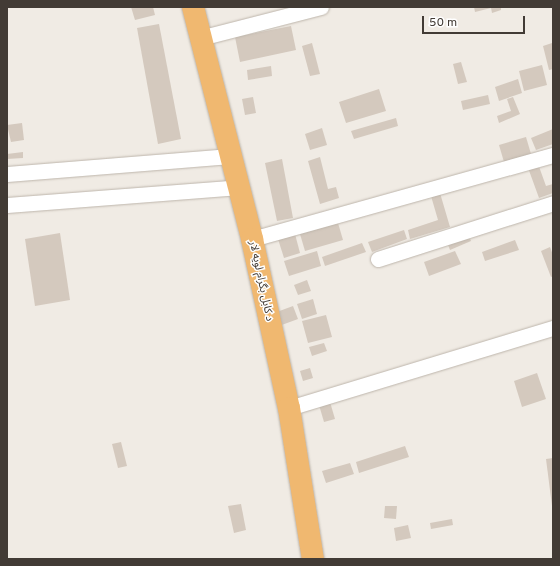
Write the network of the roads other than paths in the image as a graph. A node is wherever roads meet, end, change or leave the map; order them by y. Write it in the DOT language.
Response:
graph roads {
  1 [pos="193,7"];
  2 [pos="321,7"];
  3 [pos="200,38"];
  4 [pos="553,155"];
  5 [pos="230,156"];
  6 [pos="7,174"];
  7 [pos="238,187"];
  8 [pos="553,203"];
  9 [pos="7,205"];
  10 [pos="252,239"];
  11 [pos="378,259"];
  12 [pos="553,328"];
  13 [pos="289,408"];
  14 [pos="313,559"];
  1 -- 3 [label="highway, د کابل بگرام لویه لار"];
  2 -- 3 [label="street"];
  3 -- 5 [label="highway, د کابل بگرام لویه لار"];
  4 -- 10 [label="street"];
  5 -- 6 [label="street"];
  5 -- 7 [label="highway, د کابل بگرام لویه لار"];
  7 -- 9 [label="street"];
  7 -- 10 [label="highway, د کابل بگرام لویه لار"];
  8 -- 11 [label="street"];
  10 -- 13 [label="highway, د کابل بگرام لویه لار"];
  12 -- 13 [label="street"];
  13 -- 14 [label="highway, د کابل بگرام لویه لار"];
}
